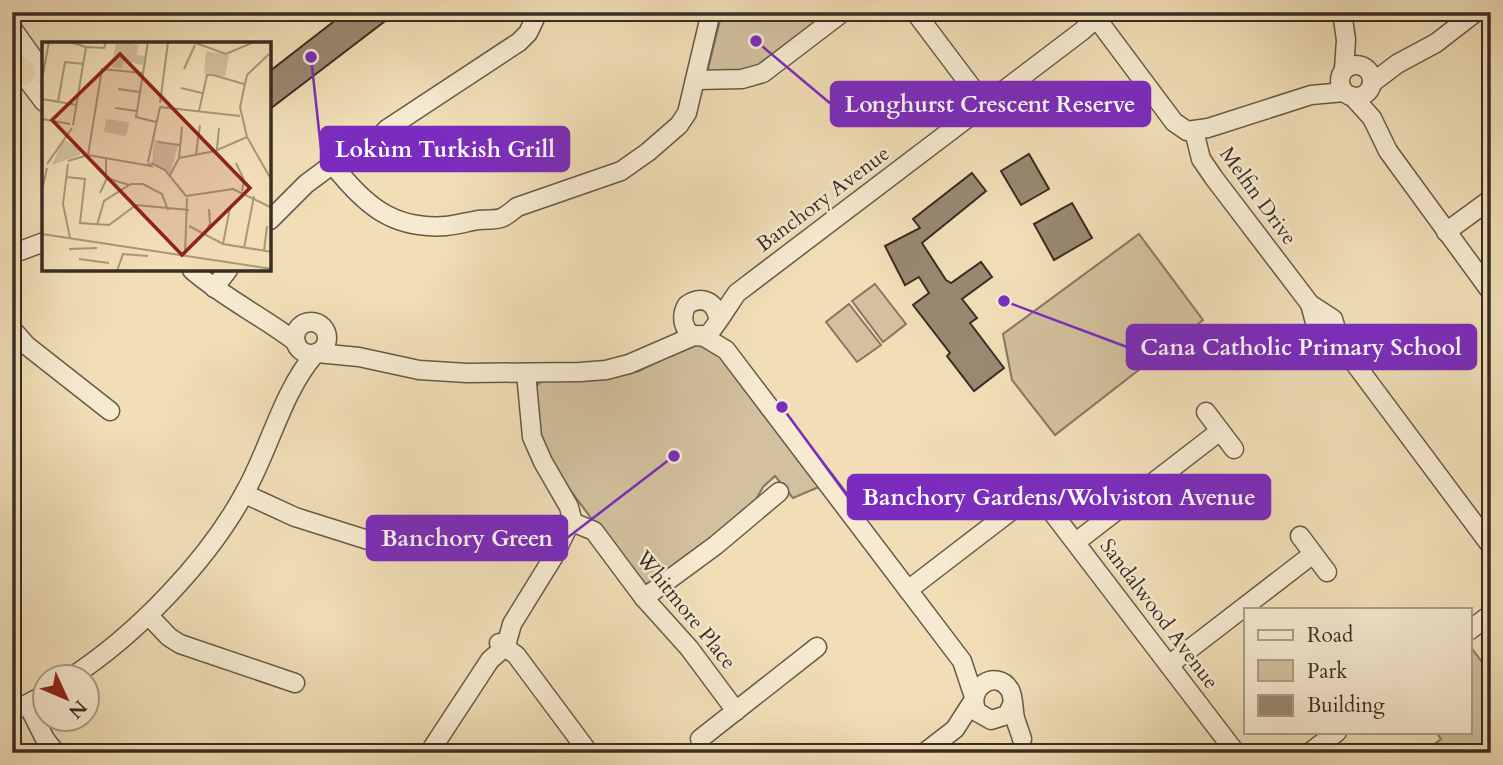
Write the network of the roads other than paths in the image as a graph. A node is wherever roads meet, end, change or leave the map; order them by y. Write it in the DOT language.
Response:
graph roads {
  1 [pos="538,12"];
  2 [pos="711,12"];
  3 [pos="843,12"];
  4 [pos="915,12"];
  5 [pos="1342,12"];
  6 [pos="1476,12"];
  7 [pos="1100,15"];
  8 [pos="12,28"];
  9 [pos="25,67"];
  10 [pos="1355,80"];
  11 [pos="693,88"];
  12 [pos="42,98"];
  13 [pos="985,105"];
  14 [pos="1194,131"];
  15 [pos="336,163"];
  16 [pos="1491,199"];
  17 [pos="271,219"];
  18 [pos="1446,232"];
  19 [pos="42,243"];
  20 [pos="12,254"];
  21 [pos="193,271"];
  22 [pos="227,271"];
  23 [pos="214,288"];
  24 [pos="1491,292"];
  25 [pos="737,293"];
  26 [pos="704,300"];
  27 [pos="681,316"];
  28 [pos="718,320"];
  29 [pos="268,321"];
  30 [pos="304,324"];
  31 [pos="12,329"];
  32 [pos="326,334"];
  33 [pos="699,335"];
  34 [pos="307,350"];
  35 [pos="658,351"];
  36 [pos="726,351"];
  37 [pos="359,357"];
  38 [pos="526,373"];
  39 [pos="110,411"];
  40 [pos="1206,412"];
  41 [pos="1220,430"];
  42 [pos="1234,449"];
  43 [pos="780,493"];
  44 [pos="245,494"];
  45 [pos="574,526"];
  46 [pos="1300,536"];
  47 [pos="1076,542"];
  48 [pos="387,546"];
  49 [pos="1491,546"];
  50 [pos="1313,554"];
  51 [pos="1327,572"];
  52 [pos="908,590"];
  53 [pos="644,598"];
  54 [pos="1491,614"];
  55 [pos="149,615"];
  56 [pos="1472,628"];
  57 [pos="502,646"];
  58 [pos="817,647"];
  59 [pos="962,661"];
  60 [pos="90,664"];
  61 [pos="1169,665"];
  62 [pos="995,681"];
  63 [pos="295,683"];
  64 [pos="973,699"];
  65 [pos="1013,704"];
  66 [pos="20,708"];
  67 [pos="736,711"];
  68 [pos="993,720"];
  69 [pos="955,729"];
  70 [pos="1334,734"];
  71 [pos="699,739"];
  72 [pos="1027,746"];
  73 [pos="56,753"];
  74 [pos="429,753"];
  75 [pos="589,753"];
  76 [pos="924,753"];
  77 [pos="1236,753"];
  78 [pos="1309,753"];
  1 -- 15 [label="street"];
  2 -- 11 [label="street"];
  3 -- 11 [label="street"];
  4 -- 13 [label="street"];
  5 -- 10 [label="street"];
  6 -- 10 [label="street"];
  7 -- 13 [label="street, Banchory Avenue"];
  7 -- 14 [label="street"];
  8 -- 9 [label="street"];
  9 -- 12 [label="street"];
  10 -- 14 [label="street"];
  10 -- 18 [label="street"];
  11 -- 15 [label="street"];
  13 -- 25 [label="street, Banchory Avenue"];
  14 -- 49 [label="street, Melfin Drive"];
  15 -- 17 [label="street"];
  16 -- 18 [label="street"];
  18 -- 24 [label="street"];
  19 -- 20 [label="street"];
  21 -- 23 [label="street"];
  22 -- 23 [label="street"];
  23 -- 29 [label="street"];
  25 -- 26 [label="street, Banchory Avenue"];
  25 -- 28 [label="street, Banchory Avenue"];
  26 -- 27 [label="street"];
  26 -- 28 [label="street"];
  27 -- 33 [label="street"];
  27 -- 35 [label="street"];
  28 -- 33 [label="street"];
  28 -- 36 [label="street"];
  29 -- 30 [label="street"];
  29 -- 34 [label="street"];
  30 -- 32 [label="street"];
  30 -- 34 [label="street"];
  31 -- 39 [label="street"];
  32 -- 34 [label="street"];
  32 -- 37 [label="street"];
  33 -- 35 [label="street"];
  33 -- 36 [label="street"];
  34 -- 37 [label="street"];
  34 -- 44 [label="street"];
  35 -- 38 [label="street"];
  36 -- 52 [label="street"];
  37 -- 38 [label="street"];
  38 -- 45 [label="street"];
  40 -- 41 [label="street"];
  41 -- 42 [label="street"];
  41 -- 47 [label="street"];
  43 -- 53 [label="street"];
  44 -- 48 [label="street"];
  44 -- 55 [label="street"];
  45 -- 53 [label="street, Whitmore Place"];
  45 -- 57 [label="street"];
  46 -- 50 [label="street"];
  47 -- 52 [label="street, Sandalwood Avenue"];
  47 -- 61 [label="street, Sandalwood Avenue"];
  50 -- 51 [label="street"];
  50 -- 61 [label="street"];
  52 -- 59 [label="street"];
  53 -- 67 [label="street, Whitmore Place"];
  54 -- 56 [label="street"];
  55 -- 60 [label="street"];
  55 -- 63 [label="street"];
  57 -- 74 [label="street"];
  57 -- 75 [label="street"];
  58 -- 67 [label="street"];
  59 -- 62 [label="street"];
  59 -- 64 [label="street"];
  61 -- 77 [label="street, Sandalwood Avenue"];
  62 -- 64 [label="street"];
  62 -- 65 [label="street"];
  64 -- 68 [label="street"];
  64 -- 69 [label="street"];
  65 -- 68 [label="street"];
  65 -- 72 [label="street"];
  66 -- 73 [label="street"];
  67 -- 71 [label="street"];
  68 -- 69 [label="street"];
  68 -- 72 [label="street"];
  69 -- 76 [label="street"];
  70 -- 78 [label="street"];
}
